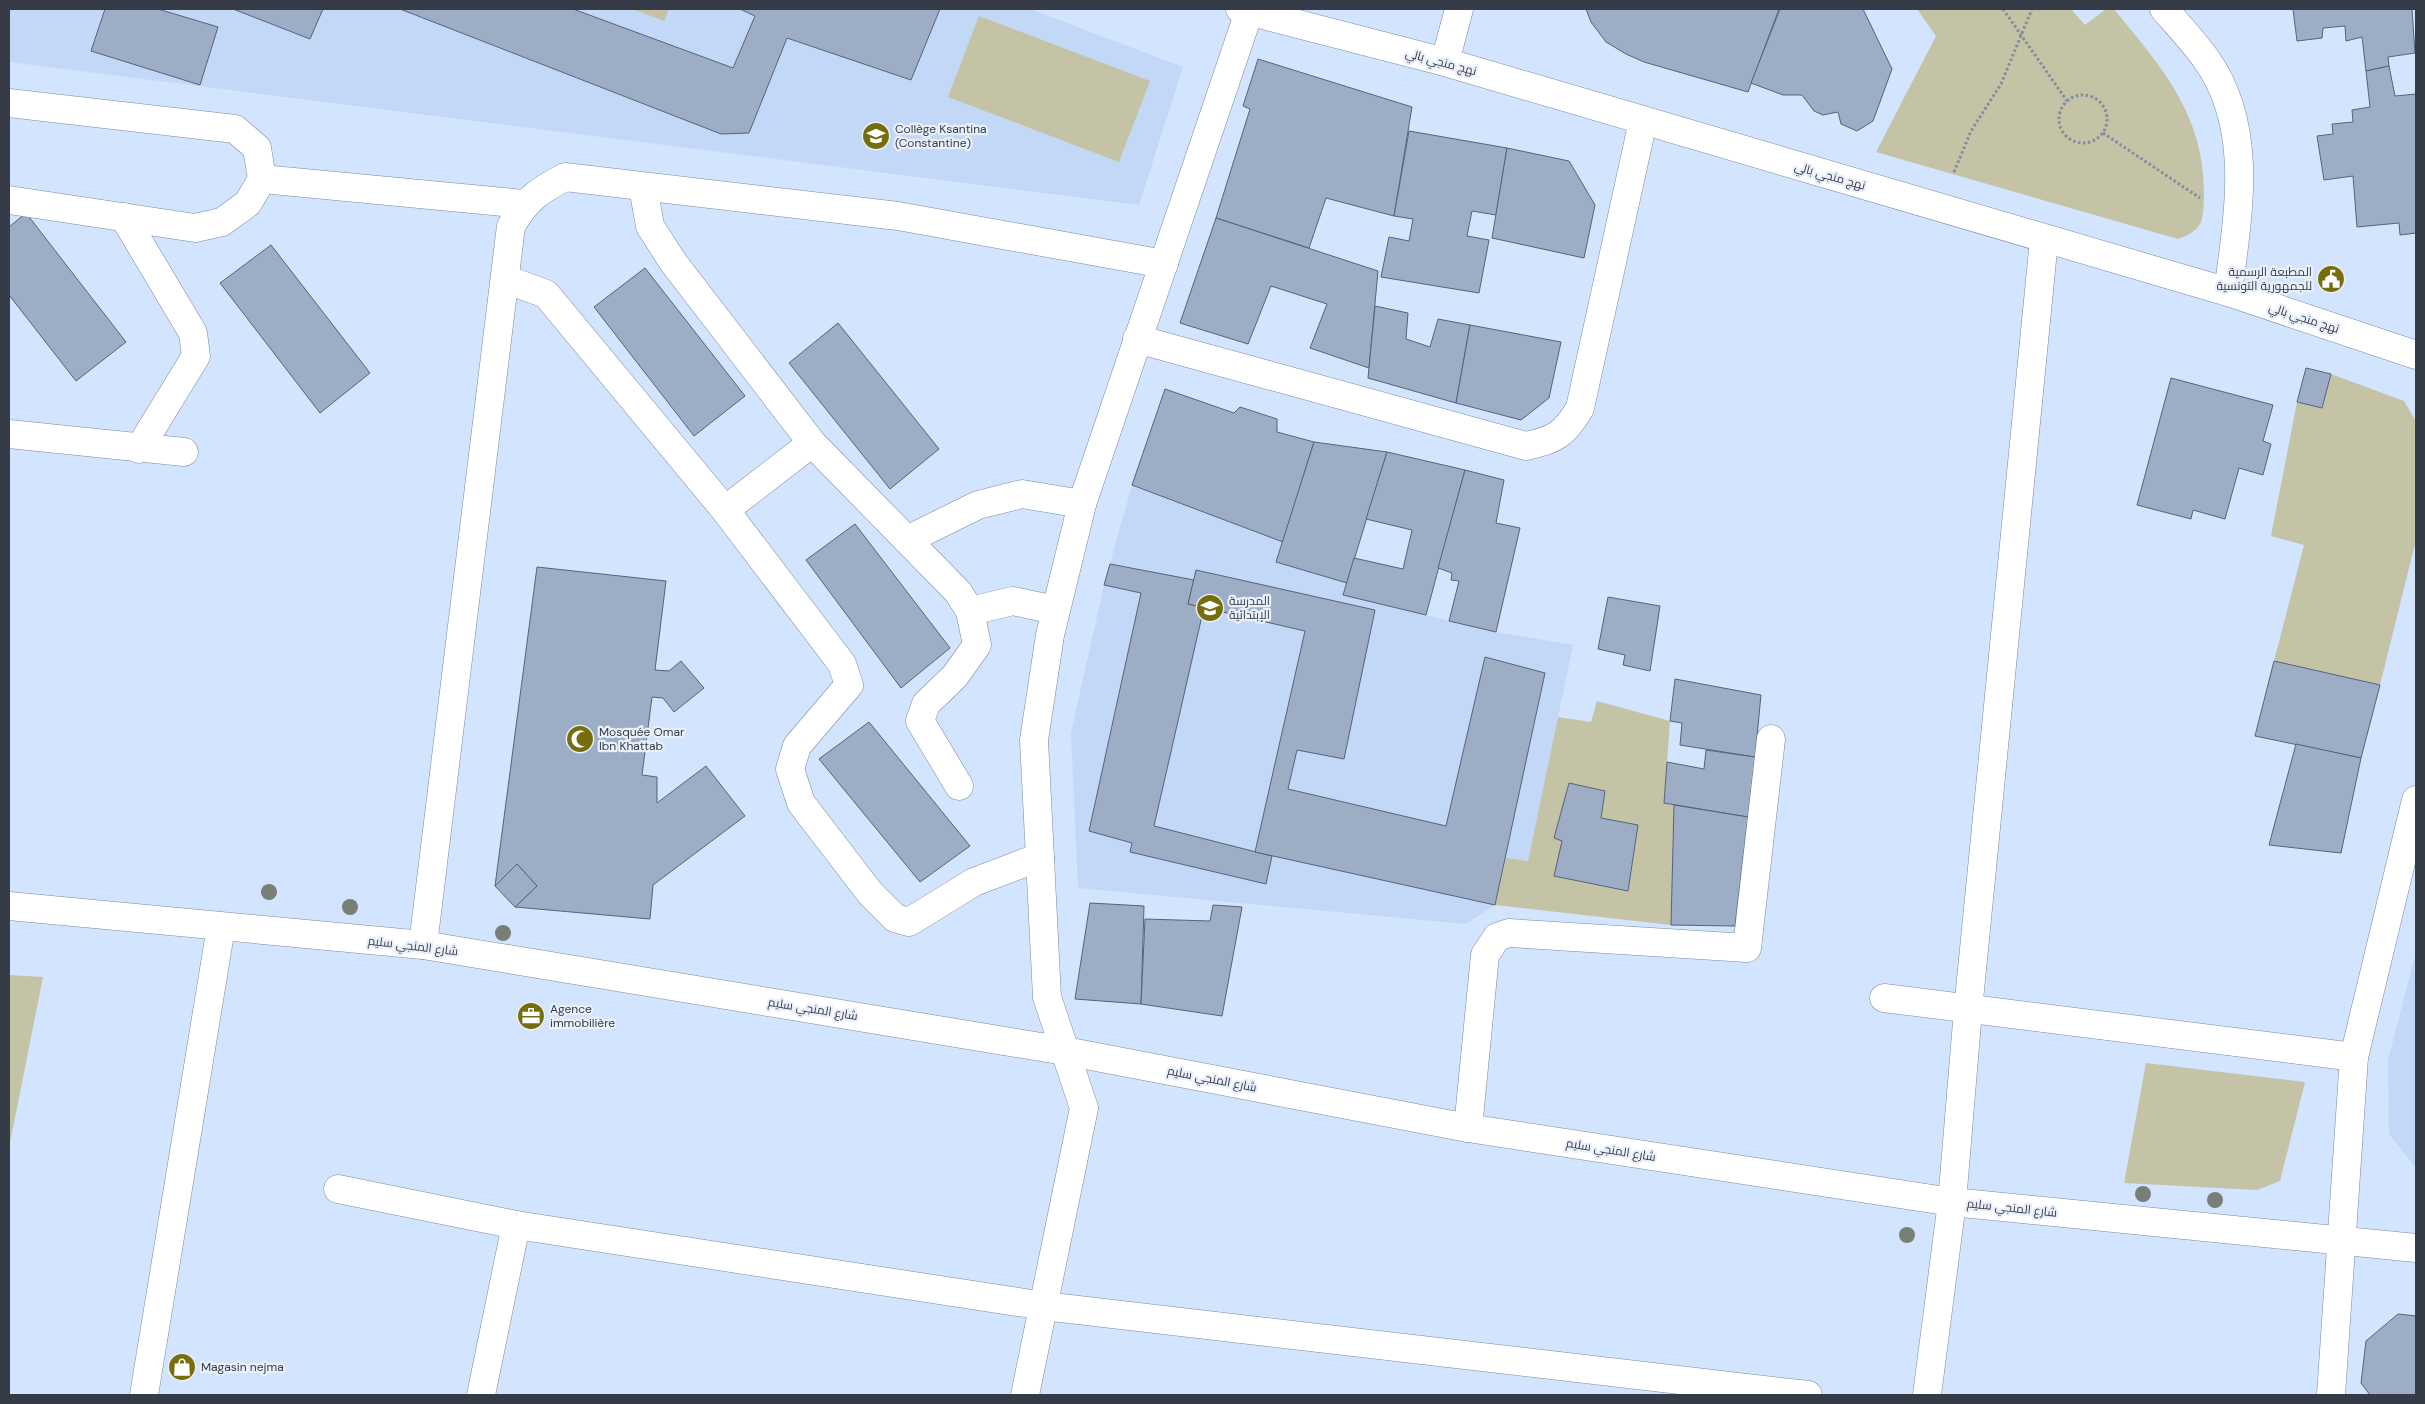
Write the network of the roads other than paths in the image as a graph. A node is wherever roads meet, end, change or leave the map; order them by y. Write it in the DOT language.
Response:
graph roads {
  1 [pos="1458,9"];
  2 [pos="2164,9"];
  3 [pos="1245,10"];
  4 [pos="1444,62"];
  5 [pos="9,103"];
  6 [pos="1643,121"];
  7 [pos="262,179"];
  8 [pos="643,187"];
  9 [pos="9,200"];
  10 [pos="524,204"];
  11 [pos="124,217"];
  12 [pos="2044,240"];
  13 [pos="1164,264"];
  14 [pos="505,279"];
  15 [pos="2228,292"];
  16 [pos="1137,339"];
  17 [pos="2416,355"];
  18 [pos="9,434"];
  19 [pos="812,444"];
  20 [pos="139,449"];
  21 [pos="184,452"];
  22 [pos="1082,504"];
  23 [pos="725,510"];
  24 [pos="907,540"];
  25 [pos="1055,610"];
  26 [pos="970,611"];
  27 [pos="1771,739"];
  28 [pos="959,786"];
  29 [pos="2416,800"];
  30 [pos="1040,857"];
  31 [pos="9,906"];
  32 [pos="221,927"];
  33 [pos="423,945"];
  34 [pos="1884,998"];
  35 [pos="1968,1010"];
  36 [pos="1065,1051"];
  37 [pos="2354,1057"];
  38 [pos="1468,1128"];
  39 [pos="338,1189"];
  40 [pos="1952,1202"];
  41 [pos="516,1225"];
  42 [pos="2343,1241"];
  43 [pos="2416,1248"];
  44 [pos="1044,1306"];
  45 [pos="144,1395"];
  46 [pos="481,1395"];
  47 [pos="1025,1395"];
  48 [pos="1808,1395"];
  49 [pos="1927,1395"];
  50 [pos="2332,1395"];
  1 -- 4 [label="street"];
  2 -- 15 [label="street"];
  3 -- 4 [label="street, نهج منجي بالي"];
  3 -- 13 [label="street"];
  4 -- 6 [label="street, نهج منجي بالي"];
  5 -- 7 [label="street"];
  6 -- 12 [label="street, نهج منجي بالي"];
  6 -- 16 [label="street"];
  7 -- 10 [label="street"];
  7 -- 11 [label="street"];
  8 -- 10 [label="street"];
  8 -- 13 [label="street"];
  8 -- 19 [label="street"];
  9 -- 11 [label="street"];
  10 -- 14 [label="street"];
  11 -- 20 [label="street"];
  12 -- 15 [label="street, نهج منجي بالي"];
  12 -- 35 [label="street"];
  13 -- 16 [label="street"];
  14 -- 23 [label="street"];
  14 -- 33 [label="street"];
  15 -- 17 [label="street, نهج منجي بالي"];
  16 -- 22 [label="street"];
  18 -- 20 [label="street"];
  19 -- 23 [label="street"];
  19 -- 24 [label="street"];
  20 -- 21 [label="street"];
  22 -- 24 [label="street"];
  22 -- 25 [label="street"];
  23 -- 30 [label="street"];
  24 -- 26 [label="street"];
  25 -- 26 [label="street"];
  25 -- 30 [label="street"];
  26 -- 28 [label="street"];
  27 -- 38 [label="street"];
  29 -- 37 [label="street"];
  30 -- 36 [label="street"];
  31 -- 32 [label="street, شارع المنجي سليم"];
  32 -- 33 [label="street, شارع المنجي سليم"];
  32 -- 45 [label="street"];
  33 -- 36 [label="street, شارع المنجي سليم"];
  34 -- 35 [label="street"];
  35 -- 37 [label="street"];
  35 -- 40 [label="street"];
  36 -- 38 [label="street, شارع المنجي سليم"];
  36 -- 44 [label="street"];
  37 -- 42 [label="street"];
  38 -- 40 [label="street, شارع المنجي سليم"];
  39 -- 41 [label="street"];
  40 -- 42 [label="street, شارع المنجي سليم"];
  40 -- 49 [label="street"];
  41 -- 44 [label="street"];
  41 -- 46 [label="street"];
  42 -- 43 [label="street, شارع المنجي سليم"];
  42 -- 50 [label="street"];
  44 -- 47 [label="street"];
  44 -- 48 [label="street"];
}
